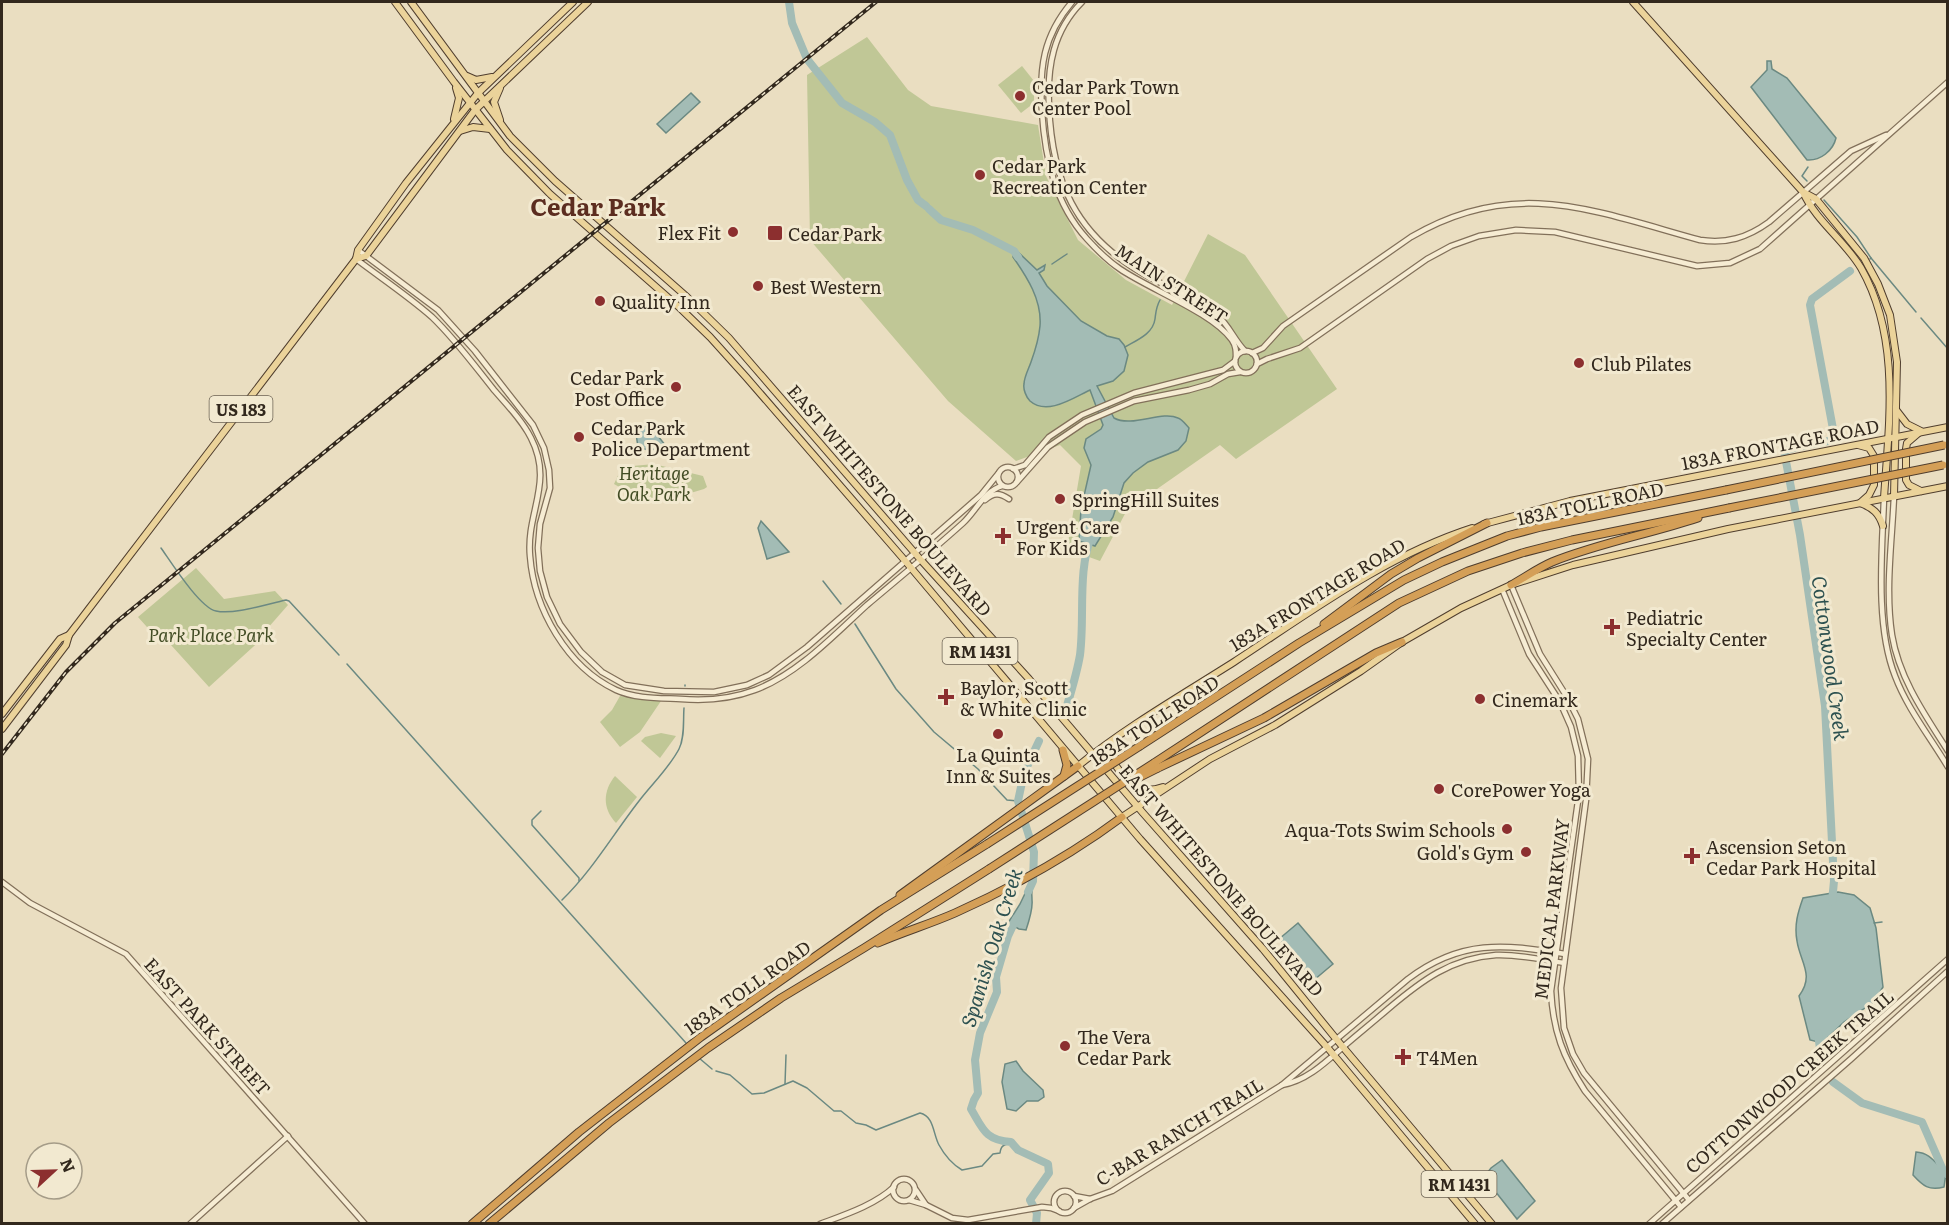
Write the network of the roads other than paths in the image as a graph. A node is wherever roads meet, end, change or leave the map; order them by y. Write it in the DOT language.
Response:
graph roads {
  1 [pos="394,2"];
  2 [pos="411,2"];
  3 [pos="573,2"];
  4 [pos="588,2"];
  5 [pos="1072,2"];
  6 [pos="1082,2"];
  7 [pos="1633,2"];
  8 [pos="465,75"];
  9 [pos="495,76"];
  10 [pos="506,79"];
  11 [pos="454,82"];
  12 [pos="1947,82"];
  13 [pos="478,93"];
  14 [pos="483,101"];
  15 [pos="470,102"];
  16 [pos="475,110"];
  17 [pos="453,123"];
  18 [pos="502,126"];
  19 [pos="490,129"];
  20 [pos="1895,129"];
  21 [pos="457,133"];
  22 [pos="1058,173"];
  23 [pos="1052,175"];
  24 [pos="1803,192"];
  25 [pos="1816,199"];
  26 [pos="1809,205"];
  27 [pos="1089,231"];
  28 [pos="1084,235"];
  29 [pos="358,250"];
  30 [pos="366,256"];
  31 [pos="356,259"];
  32 [pos="1156,280"];
  33 [pos="1152,288"];
  34 [pos="1245,351"];
  35 [pos="1252,353"];
  36 [pos="1236,359"];
  37 [pos="1257,364"];
  38 [pos="1240,372"];
  39 [pos="1896,409"];
  40 [pos="1947,427"];
  41 [pos="1921,431"];
  42 [pos="1892,436"];
  43 [pos="1855,444"];
  44 [pos="1946,445"];
  45 [pos="1945,465"];
  46 [pos="1013,468"];
  47 [pos="998,474"];
  48 [pos="1017,482"];
  49 [pos="1002,486"];
  50 [pos="1947,486"];
  51 [pos="1921,491"];
  52 [pos="1894,496"];
  53 [pos="1884,498"];
  54 [pos="1009,499"];
  55 [pos="1860,503"];
  56 [pos="979,506"];
  57 [pos="1729,508"];
  58 [pos="1487,523"];
  59 [pos="1883,526"];
  60 [pos="914,553"];
  61 [pos="920,559"];
  62 [pos="905,561"];
  63 [pos="910,567"];
  64 [pos="1511,585"];
  65 [pos="1502,589"];
  66 [pos="69,635"];
  67 [pos="1402,642"];
  68 [pos="1299,643"];
  69 [pos="1567,697"];
  70 [pos="1560,702"];
  71 [pos="2,714"];
  72 [pos="2,729"];
  73 [pos="1117,738"];
  74 [pos="1063,750"];
  75 [pos="1947,751"];
  76 [pos="1094,753"];
  77 [pos="1156,765"];
  78 [pos="1078,766"];
  79 [pos="1947,767"];
  80 [pos="1063,777"];
  81 [pos="1171,784"];
  82 [pos="1137,807"];
  83 [pos="1122,817"];
  84 [pos="1575,819"];
  85 [pos="1583,821"];
  86 [pos="2,882"];
  87 [pos="881,910"];
  88 [pos="864,948"];
  89 [pos="1556,952"];
  90 [pos="1565,954"];
  91 [pos="1947,959"];
  92 [pos="1437,961"];
  93 [pos="1554,962"];
  94 [pos="1564,963"];
  95 [pos="1441,970"];
  96 [pos="1947,971"];
  97 [pos="1337,1040"];
  98 [pos="1328,1047"];
  99 [pos="1343,1047"];
  100 [pos="1334,1055"];
  101 [pos="1282,1085"];
  102 [pos="1604,1099"];
  103 [pos="1596,1104"];
  104 [pos="288,1136"];
  105 [pos="894,1187"];
  106 [pos="915,1188"];
  107 [pos="1683,1193"];
  108 [pos="882,1196"];
  109 [pos="1074,1196"];
  110 [pos="1055,1197"];
  111 [pos="896,1198"];
  112 [pos="1090,1199"];
  113 [pos="909,1200"];
  114 [pos="1676,1200"];
  115 [pos="1689,1200"];
  116 [pos="926,1205"];
  117 [pos="1042,1207"];
  118 [pos="1681,1207"];
  119 [pos="1074,1208"];
  120 [pos="1059,1211"];
  121 [pos="190,1224"];
  122 [pos="365,1224"];
  123 [pos="472,1224"];
  124 [pos="489,1224"];
  125 [pos="820,1224"];
  126 [pos="1475,1224"];
  127 [pos="1492,1224"];
  128 [pos="1648,1224"];
  129 [pos="1662,1224"];
  1 -- 11 [label="main road, RM 1431"];
  2 -- 8 [label="main road, RM 1431"];
  3 -- 9 [label="main road, US 183"];
  4 -- 10 [label="main road"];
  5 -- 23 [label="street, MAIN STREET"];
  6 -- 22 [label="street, MAIN STREET"];
  7 -- 24 [label="main road"];
  8 -- 9 [label="main road"];
  8 -- 13 [label="main road, RM 1431"];
  9 -- 13 [label="main road, US 183"];
  10 -- 14 [label="main road"];
  10 -- 18 [label="main road"];
  11 -- 15 [label="main road, RM 1431"];
  11 -- 17 [label="main road"];
  12 -- 20 [label="street"];
  13 -- 14 [label="main road, EAST WHITESTONE BOULEVARD / RM 1431"];
  13 -- 15 [label="main road, US 183"];
  14 -- 16 [label="main road"];
  14 -- 18 [label="main road, EAST WHITESTONE BOULEVARD / RM 1431"];
  15 -- 16 [label="main road, EAST WHITESTONE BOULEVARD / RM 1431"];
  15 -- 17 [label="main road, US 183"];
  16 -- 19 [label="main road, EAST WHITESTONE BOULEVARD / RM 1431"];
  16 -- 21 [label="main road"];
  17 -- 29 [label="main road, US 183"];
  18 -- 60 [label="main road, EAST WHITESTONE BOULEVARD / RM 1431"];
  19 -- 21 [label="main road"];
  19 -- 62 [label="main road, EAST WHITESTONE BOULEVARD / RM 1431"];
  20 -- 24 [label="street"];
  20 -- 25 [label="street"];
  21 -- 30 [label="main road"];
  22 -- 23 [label="street"];
  22 -- 27 [label="street, MAIN STREET"];
  23 -- 28 [label="street, MAIN STREET"];
  24 -- 25 [label="main road"];
  24 -- 26 [label="main road"];
  24 -- 35 [label="street"];
  25 -- 26 [label="street"];
  25 -- 39 [label="main road"];
  26 -- 37 [label="street"];
  26 -- 42 [label="main road"];
  27 -- 28 [label="street"];
  27 -- 32 [label="street, MAIN STREET"];
  28 -- 33 [label="street, MAIN STREET"];
  29 -- 30 [label="street"];
  29 -- 31 [label="main road, US 183"];
  30 -- 31 [label="main road"];
  30 -- 62 [label="street"];
  31 -- 63 [label="street"];
  31 -- 66 [label="main road, US 183"];
  32 -- 33 [label="street"];
  32 -- 34 [label="street, MAIN STREET"];
  33 -- 36 [label="street, MAIN STREET"];
  34 -- 35 [label="street"];
  34 -- 36 [label="street"];
  35 -- 37 [label="street"];
  36 -- 38 [label="street"];
  36 -- 46 [label="street"];
  37 -- 38 [label="street"];
  38 -- 48 [label="street"];
  39 -- 41 [label="main road"];
  39 -- 42 [label="main road"];
  40 -- 41 [label="main road, 183A FRONTAGE ROAD"];
  41 -- 42 [label="main road, 183A FRONTAGE ROAD"];
  41 -- 51 [label="main road"];
  42 -- 43 [label="main road, 183A FRONTAGE ROAD"];
  42 -- 52 [label="main road"];
  42 -- 53 [label="main road"];
  43 -- 55 [label="main road"];
  43 -- 58 [label="main road, 183A FRONTAGE ROAD"];
  44 -- 68 [label="highway, 183A TOLL ROAD, bridge"];
  45 -- 57 [label="highway, 183A TOLL ROAD, bridge"];
  46 -- 47 [label="street"];
  46 -- 48 [label="street"];
  47 -- 49 [label="street"];
  47 -- 60 [label="street"];
  48 -- 49 [label="street"];
  49 -- 56 [label="street"];
  50 -- 51 [label="main road"];
  51 -- 52 [label="main road"];
  52 -- 53 [label="main road"];
  52 -- 75 [label="street"];
  53 -- 55 [label="main road"];
  53 -- 59 [label="street"];
  54 -- 56 [label="street"];
  55 -- 59 [label="main road"];
  55 -- 64 [label="main road"];
  56 -- 61 [label="street"];
  57 -- 64 [label="highway"];
  57 -- 77 [label="highway, 183A TOLL ROAD"];
  58 -- 68 [label="highway"];
  58 -- 73 [label="main road, 183A FRONTAGE ROAD"];
  59 -- 79 [label="street"];
  60 -- 61 [label="main road, EAST WHITESTONE BOULEVARD / RM 1431"];
  60 -- 62 [label="street"];
  61 -- 63 [label="street"];
  61 -- 76 [label="main road, EAST WHITESTONE BOULEVARD / RM 1431"];
  62 -- 63 [label="main road, EAST WHITESTONE BOULEVARD / RM 1431"];
  63 -- 74 [label="main road, EAST WHITESTONE BOULEVARD / RM 1431"];
  64 -- 65 [label="main road"];
  64 -- 69 [label="street, MEDICAL PARKWAY"];
  65 -- 67 [label="main road"];
  65 -- 70 [label="street, MEDICAL PARKWAY"];
  66 -- 71 [label="main road, US 183"];
  66 -- 72 [label="main road, US 183"];
  67 -- 77 [label="highway"];
  67 -- 81 [label="main road"];
  68 -- 87 [label="highway, 183A TOLL ROAD, bridge"];
  69 -- 70 [label="street"];
  69 -- 85 [label="street, MEDICAL PARKWAY"];
  70 -- 84 [label="street, MEDICAL PARKWAY"];
  73 -- 76 [label="main road, 183A FRONTAGE ROAD"];
  73 -- 81 [label="main road"];
  74 -- 78 [label="main road, EAST WHITESTONE BOULEVARD / RM 1431"];
  74 -- 80 [label="highway"];
  76 -- 78 [label="main road, 183A FRONTAGE ROAD"];
  76 -- 82 [label="main road, EAST WHITESTONE BOULEVARD / RM 1431"];
  77 -- 88 [label="highway, 183A TOLL ROAD, bridge"];
  78 -- 80 [label="highway"];
  78 -- 83 [label="main road, EAST WHITESTONE BOULEVARD / RM 1431"];
  80 -- 87 [label="highway"];
  81 -- 82 [label="main road"];
  82 -- 83 [label="main road"];
  82 -- 97 [label="main road, EAST WHITESTONE BOULEVARD / RM 1431"];
  83 -- 88 [label="highway"];
  83 -- 98 [label="main road, EAST WHITESTONE BOULEVARD / RM 1431"];
  84 -- 85 [label="street"];
  84 -- 89 [label="street, MEDICAL PARKWAY"];
  85 -- 90 [label="street, MEDICAL PARKWAY"];
  86 -- 104 [label="street, EAST PARK STREET"];
  87 -- 123 [label="highway, 183A TOLL ROAD"];
  88 -- 124 [label="highway, 183A TOLL ROAD"];
  89 -- 90 [label="street, C-BAR RANCH TRAIL"];
  89 -- 92 [label="street, C-BAR RANCH TRAIL"];
  89 -- 93 [label="street, MEDICAL PARKWAY"];
  90 -- 94 [label="street, MEDICAL PARKWAY"];
  91 -- 107 [label="street, COTTONWOOD CREEK TRAIL"];
  92 -- 95 [label="street"];
  92 -- 97 [label="street, C-BAR RANCH TRAIL"];
  93 -- 94 [label="street, C-BAR RANCH TRAIL"];
  93 -- 95 [label="street, C-BAR RANCH TRAIL"];
  93 -- 103 [label="street, MEDICAL PARKWAY"];
  94 -- 102 [label="street, MEDICAL PARKWAY"];
  95 -- 99 [label="street, C-BAR RANCH TRAIL"];
  96 -- 115 [label="street, COTTONWOOD CREEK TRAIL"];
  97 -- 98 [label="street, C-BAR RANCH TRAIL"];
  97 -- 99 [label="main road, EAST WHITESTONE BOULEVARD / RM 1431"];
  98 -- 100 [label="main road, EAST WHITESTONE BOULEVARD / RM 1431"];
  98 -- 101 [label="street, C-BAR RANCH TRAIL"];
  99 -- 100 [label="street, C-BAR RANCH TRAIL"];
  99 -- 127 [label="main road, EAST WHITESTONE BOULEVARD / RM 1431"];
  100 -- 101 [label="street, C-BAR RANCH TRAIL"];
  100 -- 126 [label="main road, EAST WHITESTONE BOULEVARD / RM 1431"];
  101 -- 112 [label="street, C-BAR RANCH TRAIL"];
  102 -- 103 [label="street"];
  102 -- 107 [label="street, MEDICAL PARKWAY"];
  103 -- 114 [label="street, MEDICAL PARKWAY"];
  104 -- 121 [label="street"];
  104 -- 122 [label="street, EAST PARK STREET"];
  105 -- 106 [label="street"];
  105 -- 108 [label="street"];
  105 -- 111 [label="street"];
  106 -- 113 [label="street"];
  106 -- 116 [label="street"];
  107 -- 114 [label="street, COTTONWOOD CREEK TRAIL"];
  107 -- 115 [label="street, MEDICAL PARKWAY"];
  108 -- 111 [label="street, C-BAR RANCH TRAIL"];
  108 -- 125 [label="street"];
  109 -- 110 [label="street, C-BAR RANCH TRAIL"];
  109 -- 112 [label="street, C-BAR RANCH TRAIL"];
  109 -- 119 [label="street"];
  110 -- 117 [label="street, C-BAR RANCH TRAIL"];
  110 -- 120 [label="street"];
  111 -- 113 [label="street, C-BAR RANCH TRAIL"];
  112 -- 119 [label="street, C-BAR RANCH TRAIL"];
  113 -- 116 [label="street, C-BAR RANCH TRAIL"];
  114 -- 118 [label="street, MEDICAL PARKWAY"];
  114 -- 128 [label="street, COTTONWOOD CREEK TRAIL"];
  115 -- 118 [label="street, COTTONWOOD CREEK TRAIL"];
  116 -- 117 [label="street, C-BAR RANCH TRAIL"];
  117 -- 120 [label="street, C-BAR RANCH TRAIL"];
  118 -- 129 [label="street, COTTONWOOD CREEK TRAIL"];
  119 -- 120 [label="street, C-BAR RANCH TRAIL"];
}
